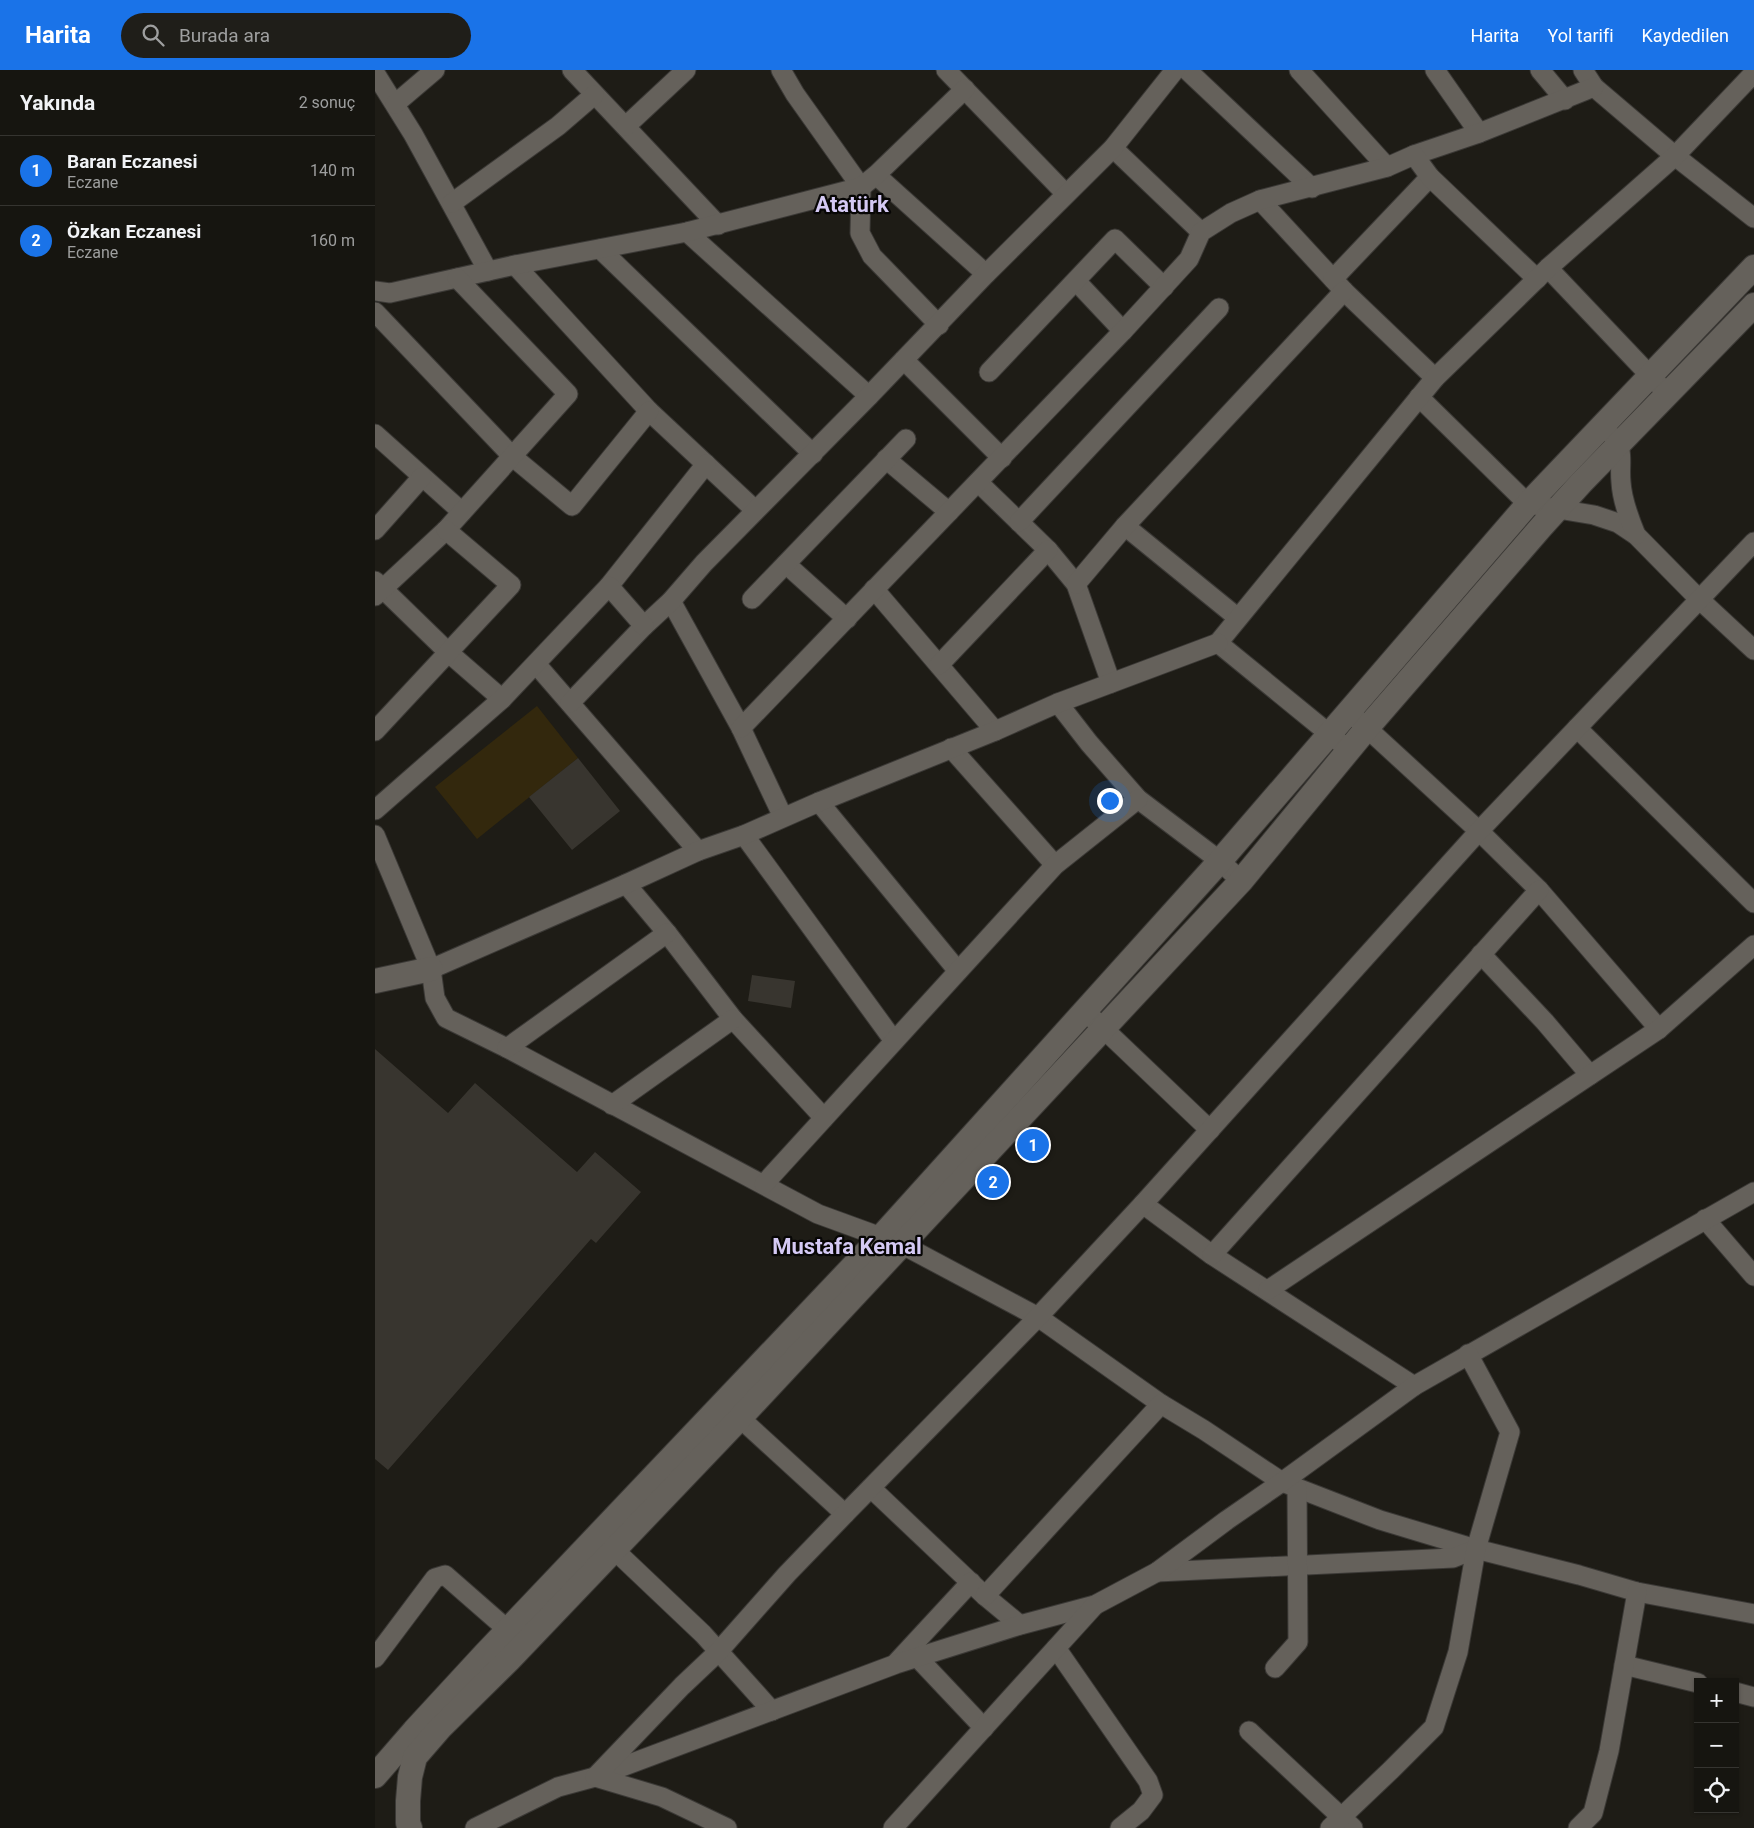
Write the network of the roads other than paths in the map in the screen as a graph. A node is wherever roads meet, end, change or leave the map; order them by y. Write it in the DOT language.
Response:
graph roads {
  1 [pos="435,70"];
  2 [pos="572,70"];
  3 [pos="686,70"];
  4 [pos="781,70"];
  5 [pos="946,70"];
  6 [pos="1299,70"];
  7 [pos="1435,70"];
  8 [pos="1540,70"];
  9 [pos="1583,70"];
  10 [pos="1187,71"];
  11 [pos="375,73"];
  12 [pos="1754,73"];
  13 [pos="1594,87"];
  14 [pos="965,90"];
  15 [pos="595,95"];
  16 [pos="1565,100"];
  17 [pos="395,104"];
  18 [pos="626,126"];
  19 [pos="1479,133"];
  20 [pos="1113,148"];
  21 [pos="1414,155"];
  22 [pos="1675,156"];
  23 [pos="1387,168"];
  24 [pos="876,175"];
  25 [pos="1430,178"];
  26 [pos="861,187"];
  27 [pos="1312,188"];
  28 [pos="1066,194"];
  29 [pos="1260,200"];
  30 [pos="452,203"];
  31 [pos="1754,218"];
  32 [pos="718,225"];
  33 [pos="687,232"];
  34 [pos="1201,232"];
  35 [pos="600,249"];
  36 [pos="515,265"];
  37 [pos="1754,267"];
  38 [pos="488,271"];
  39 [pos="985,274"];
  40 [pos="1542,274"];
  41 [pos="457,278"];
  42 [pos="1075,281"];
  43 [pos="1339,285"];
  44 [pos="1164,287"];
  45 [pos="375,292"];
  46 [pos="1754,305"];
  47 [pos="1219,308"];
  48 [pos="375,312"];
  49 [pos="939,325"];
  50 [pos="1123,331"];
  51 [pos="904,360"];
  52 [pos="989,372"];
  53 [pos="1650,376"];
  54 [pos="1435,378"];
  55 [pos="1668,393"];
  56 [pos="869,396"];
  57 [pos="1419,397"];
  58 [pos="649,411"];
  59 [pos="1602,425"];
  60 [pos="375,434"];
  61 [pos="905,439"];
  62 [pos="1620,444"];
  63 [pos="813,454"];
  64 [pos="513,457"];
  65 [pos="1002,458"];
  66 [pos="886,460"];
  67 [pos="706,464"];
  68 [pos="422,477"];
  69 [pos="978,482"];
  70 [pos="1527,504"];
  71 [pos="755,510"];
  72 [pos="1557,510"];
  73 [pos="462,512"];
  74 [pos="949,512"];
  75 [pos="1019,522"];
  76 [pos="1125,526"];
  77 [pos="375,530"];
  78 [pos="446,530"];
  79 [pos="1636,535"];
  80 [pos="1754,542"];
  81 [pos="1048,550"];
  82 [pos="786,564"];
  83 [pos="1076,584"];
  84 [pos="609,586"];
  85 [pos="377,589"];
  86 [pos="874,589"];
  87 [pos="752,599"];
  88 [pos="1699,599"];
  89 [pos="671,602"];
  90 [pos="847,618"];
  91 [pos="1238,618"];
  92 [pos="644,626"];
  93 [pos="1218,643"];
  94 [pos="1754,650"];
  95 [pos="449,653"];
  96 [pos="536,664"];
  97 [pos="939,665"];
  98 [pos="1111,683"];
  99 [pos="502,699"];
  100 [pos="570,703"];
  101 [pos="1058,703"];
  102 [pos="1350,712"];
  103 [pos="741,728"];
  104 [pos="1367,728"];
  105 [pos="1577,728"];
  106 [pos="375,731"];
  107 [pos="995,731"];
  108 [pos="1331,734"];
  109 [pos="951,748"];
  110 [pos="1349,750"];
  111 [pos="1139,799"];
  112 [pos="819,802"];
  113 [pos="375,810"];
  114 [pos="783,817"];
  115 [pos="1479,831"];
  116 [pos="375,834"];
  117 [pos="743,835"];
  118 [pos="698,851"];
  119 [pos="1221,861"];
  120 [pos="1055,864"];
  121 [pos="1241,881"];
  122 [pos="626,884"];
  123 [pos="1539,890"];
  124 [pos="1754,903"];
  125 [pos="667,933"];
  126 [pos="1754,944"];
  127 [pos="1481,954"];
  128 [pos="431,969"];
  129 [pos="958,971"];
  130 [pos="375,981"];
  131 [pos="1085,1011"];
  132 [pos="733,1018"];
  133 [pos="1103,1027"];
  134 [pos="1659,1029"];
  135 [pos="894,1041"];
  136 [pos="507,1048"];
  137 [pos="1590,1075"];
  138 [pos="613,1105"];
  139 [pos="824,1118"];
  140 [pos="1209,1130"];
  141 [pos="764,1184"];
  142 [pos="1754,1192"];
  143 [pos="1143,1204"];
  144 [pos="1705,1219"];
  145 [pos="892,1240"];
  146 [pos="1212,1255"];
  147 [pos="1754,1276"];
  148 [pos="1268,1290"];
  149 [pos="1038,1317"];
  150 [pos="1468,1354"];
  151 [pos="1414,1386"];
  152 [pos="1161,1404"];
  153 [pos="740,1418"];
  154 [pos="1290,1485"];
  155 [pos="871,1488"];
  156 [pos="845,1514"];
  157 [pos="607,1542"];
  158 [pos="1476,1549"];
  159 [pos="1297,1566"];
  160 [pos="1157,1572"];
  161 [pos="971,1582"];
  162 [pos="1637,1592"];
  163 [pos="985,1596"];
  164 [pos="1095,1605"];
  165 [pos="1753,1612"];
  166 [pos="1020,1625"];
  167 [pos="508,1630"];
  168 [pos="1056,1648"];
  169 [pos="718,1652"];
  170 [pos="917,1657"];
  171 [pos="375,1658"];
  172 [pos="896,1664"];
  173 [pos="1624,1665"];
  174 [pos="1275,1668"];
  175 [pos="1694,1682"];
  176 [pos="1739,1693"];
  177 [pos="1754,1697"];
  178 [pos="772,1711"];
  179 [pos="984,1728"];
  180 [pos="1249,1731"];
  181 [pos="375,1776"];
  182 [pos="595,1777"];
  183 [pos="1341,1824"];
  184 [pos="410,1828"];
  185 [pos="475,1828"];
  186 [pos="727,1828"];
  187 [pos="893,1828"];
  188 [pos="1119,1828"];
  189 [pos="1578,1828"];
  1 -- 17 [label="street"];
  2 -- 15 [label="street"];
  3 -- 18 [label="street"];
  4 -- 26 [label="street"];
  5 -- 14 [label="street"];
  6 -- 23 [label="street"];
  7 -- 19 [label="street"];
  8 -- 16 [label="street"];
  9 -- 13 [label="street"];
  10 -- 20 [label="street"];
  10 -- 27 [label="street"];
  11 -- 17 [label="street"];
  12 -- 22 [label="street"];
  13 -- 16 [label="street"];
  13 -- 22 [label="street"];
  14 -- 24 [label="street"];
  14 -- 28 [label="street"];
  15 -- 18 [label="street"];
  15 -- 30 [label="street"];
  16 -- 19 [label="street"];
  17 -- 30 [label="street"];
  18 -- 32 [label="street"];
  19 -- 21 [label="street"];
  20 -- 28 [label="street"];
  20 -- 34 [label="street"];
  21 -- 23 [label="street"];
  21 -- 25 [label="street"];
  22 -- 31 [label="street"];
  22 -- 40 [label="street"];
  23 -- 27 [label="street"];
  24 -- 26 [label="street"];
  24 -- 39 [label="street"];
  25 -- 40 [label="street"];
  25 -- 43 [label="street"];
  26 -- 32 [label="street"];
  26 -- 49 [label="street"];
  27 -- 29 [label="street"];
  28 -- 39 [label="street"];
  29 -- 34 [label="street"];
  29 -- 43 [label="street"];
  30 -- 38 [label="street"];
  32 -- 33 [label="street"];
  33 -- 35 [label="street"];
  33 -- 56 [label="street"];
  34 -- 44 [label="street"];
  35 -- 36 [label="street"];
  35 -- 63 [label="street"];
  36 -- 38 [label="street"];
  36 -- 58 [label="street"];
  37 -- 53 [label="street"];
  38 -- 41 [label="street"];
  39 -- 49 [label="street"];
  40 -- 53 [label="street"];
  40 -- 54 [label="street"];
  41 -- 45 [label="street"];
  41 -- 64 [label="street"];
  42 -- 44 [label="street"];
  42 -- 50 [label="street"];
  42 -- 52 [label="street"];
  43 -- 54 [label="street"];
  43 -- 76 [label="street"];
  44 -- 50 [label="street"];
  46 -- 55 [label="street"];
  47 -- 75 [label="street"];
  48 -- 64 [label="street"];
  49 -- 51 [label="street"];
  50 -- 65 [label="street"];
  51 -- 56 [label="street"];
  51 -- 65 [label="street"];
  53 -- 55 [label="street"];
  53 -- 59 [label="street"];
  54 -- 57 [label="street"];
  55 -- 62 [label="street"];
  56 -- 63 [label="street"];
  57 -- 70 [label="street"];
  57 -- 91 [label="street"];
  58 -- 64 [label="street"];
  58 -- 67 [label="street"];
  59 -- 62 [label="street"];
  59 -- 70 [label="street"];
  60 -- 68 [label="street"];
  61 -- 66 [label="street"];
  62 -- 72 [label="street"];
  62 -- 79 [label="street"];
  63 -- 71 [label="street"];
  64 -- 73 [label="street"];
  65 -- 69 [label="street"];
  66 -- 74 [label="street"];
  66 -- 82 [label="street"];
  67 -- 71 [label="street"];
  67 -- 84 [label="street"];
  68 -- 73 [label="street"];
  68 -- 77 [label="street"];
  69 -- 74 [label="street"];
  69 -- 75 [label="street"];
  70 -- 72 [label="street"];
  70 -- 102 [label="street"];
  71 -- 89 [label="street"];
  72 -- 79 [label="street"];
  72 -- 104 [label="street"];
  73 -- 78 [label="street"];
  74 -- 86 [label="street"];
  75 -- 81 [label="street"];
  76 -- 83 [label="street"];
  76 -- 91 [label="street"];
  78 -- 85 [label="street"];
  78 -- 95 [label="street"];
  79 -- 88 [label="street"];
  80 -- 88 [label="street"];
  81 -- 83 [label="street"];
  81 -- 97 [label="street"];
  82 -- 87 [label="street"];
  82 -- 90 [label="street"];
  83 -- 98 [label="street"];
  84 -- 92 [label="street"];
  84 -- 96 [label="street"];
  85 -- 95 [label="street"];
  86 -- 90 [label="street"];
  86 -- 97 [label="street"];
  88 -- 94 [label="street"];
  88 -- 105 [label="street"];
  89 -- 92 [label="street"];
  89 -- 103 [label="street"];
  90 -- 103 [label="street"];
  91 -- 93 [label="street"];
  92 -- 100 [label="street"];
  93 -- 98 [label="street"];
  93 -- 108 [label="street"];
  95 -- 99 [label="street"];
  95 -- 106 [label="street"];
  96 -- 99 [label="street"];
  96 -- 100 [label="street"];
  97 -- 107 [label="street"];
  98 -- 101 [label="street"];
  99 -- 113 [label="street"];
  100 -- 118 [label="street"];
  101 -- 107 [label="street"];
  101 -- 111 [label="street"];
  102 -- 104 [label="street"];
  102 -- 108 [label="street"];
  103 -- 114 [label="street"];
  104 -- 110 [label="street"];
  104 -- 115 [label="street"];
  105 -- 115 [label="street"];
  105 -- 124 [label="street"];
  107 -- 109 [label="street"];
  108 -- 110 [label="street"];
  108 -- 119 [label="street"];
  109 -- 112 [label="street"];
  109 -- 120 [label="street"];
  110 -- 121 [label="street"];
  111 -- 119 [label="street"];
  111 -- 120 [label="street"];
  112 -- 114 [label="street"];
  112 -- 129 [label="street"];
  114 -- 117 [label="street"];
  115 -- 123 [label="street"];
  115 -- 140 [label="street"];
  116 -- 128 [label="street"];
  117 -- 118 [label="street"];
  117 -- 135 [label="street"];
  118 -- 122 [label="street"];
  119 -- 121 [label="street"];
  119 -- 131 [label="street"];
  120 -- 129 [label="street"];
  121 -- 133 [label="street"];
  122 -- 125 [label="street"];
  122 -- 128 [label="street"];
  123 -- 127 [label="street"];
  123 -- 134 [label="street"];
  125 -- 132 [label="street"];
  125 -- 136 [label="street"];
  126 -- 134 [label="street"];
  127 -- 137 [label="street"];
  127 -- 146 [label="street"];
  128 -- 130 [label="street"];
  128 -- 136 [label="street"];
  129 -- 135 [label="street"];
  131 -- 133 [label="street"];
  131 -- 145 [label="street"];
  132 -- 138 [label="street"];
  132 -- 139 [label="street"];
  133 -- 140 [label="street"];
  133 -- 145 [label="street"];
  134 -- 137 [label="street"];
  135 -- 139 [label="street"];
  136 -- 138 [label="street"];
  137 -- 148 [label="street"];
  138 -- 141 [label="street"];
  139 -- 141 [label="street"];
  140 -- 143 [label="street"];
  141 -- 145 [label="street"];
  142 -- 144 [label="street"];
  143 -- 146 [label="street"];
  143 -- 149 [label="street"];
  144 -- 147 [label="street"];
  144 -- 150 [label="street"];
  145 -- 149 [label="street"];
  145 -- 153 [label="street"];
  145 -- 157 [label="street"];
  146 -- 148 [label="street"];
  148 -- 151 [label="street"];
  149 -- 152 [label="street"];
  149 -- 155 [label="street"];
  150 -- 151 [label="street"];
  150 -- 158 [label="street"];
  151 -- 154 [label="street"];
  152 -- 154 [label="street"];
  152 -- 163 [label="street"];
  153 -- 156 [label="street"];
  153 -- 157 [label="street"];
  154 -- 158 [label="street"];
  154 -- 159 [label="street"];
  154 -- 160 [label="street"];
  155 -- 156 [label="street"];
  155 -- 161 [label="street"];
  156 -- 169 [label="street"];
  157 -- 167 [label="street"];
  157 -- 169 [label="street"];
  157 -- 184 [label="street"];
  158 -- 159 [label="street"];
  158 -- 162 [label="street"];
  158 -- 183 [label="street"];
  159 -- 160 [label="street"];
  159 -- 174 [label="street"];
  160 -- 164 [label="street"];
  161 -- 163 [label="street"];
  161 -- 172 [label="street"];
  162 -- 165 [label="street"];
  162 -- 173 [label="street"];
  163 -- 166 [label="street"];
  164 -- 166 [label="street"];
  164 -- 168 [label="street"];
  166 -- 170 [label="street"];
  167 -- 171 [label="street"];
  167 -- 181 [label="street"];
  168 -- 179 [label="street"];
  168 -- 188 [label="street"];
  169 -- 178 [label="street"];
  169 -- 182 [label="street"];
  170 -- 172 [label="street"];
  170 -- 179 [label="street"];
  172 -- 178 [label="street"];
  173 -- 175 [label="street"];
  173 -- 189 [label="street"];
  176 -- 177 [label="street"];
  178 -- 182 [label="street"];
  179 -- 187 [label="street"];
  180 -- 183 [label="street"];
  182 -- 185 [label="street"];
  182 -- 186 [label="street"];
}
